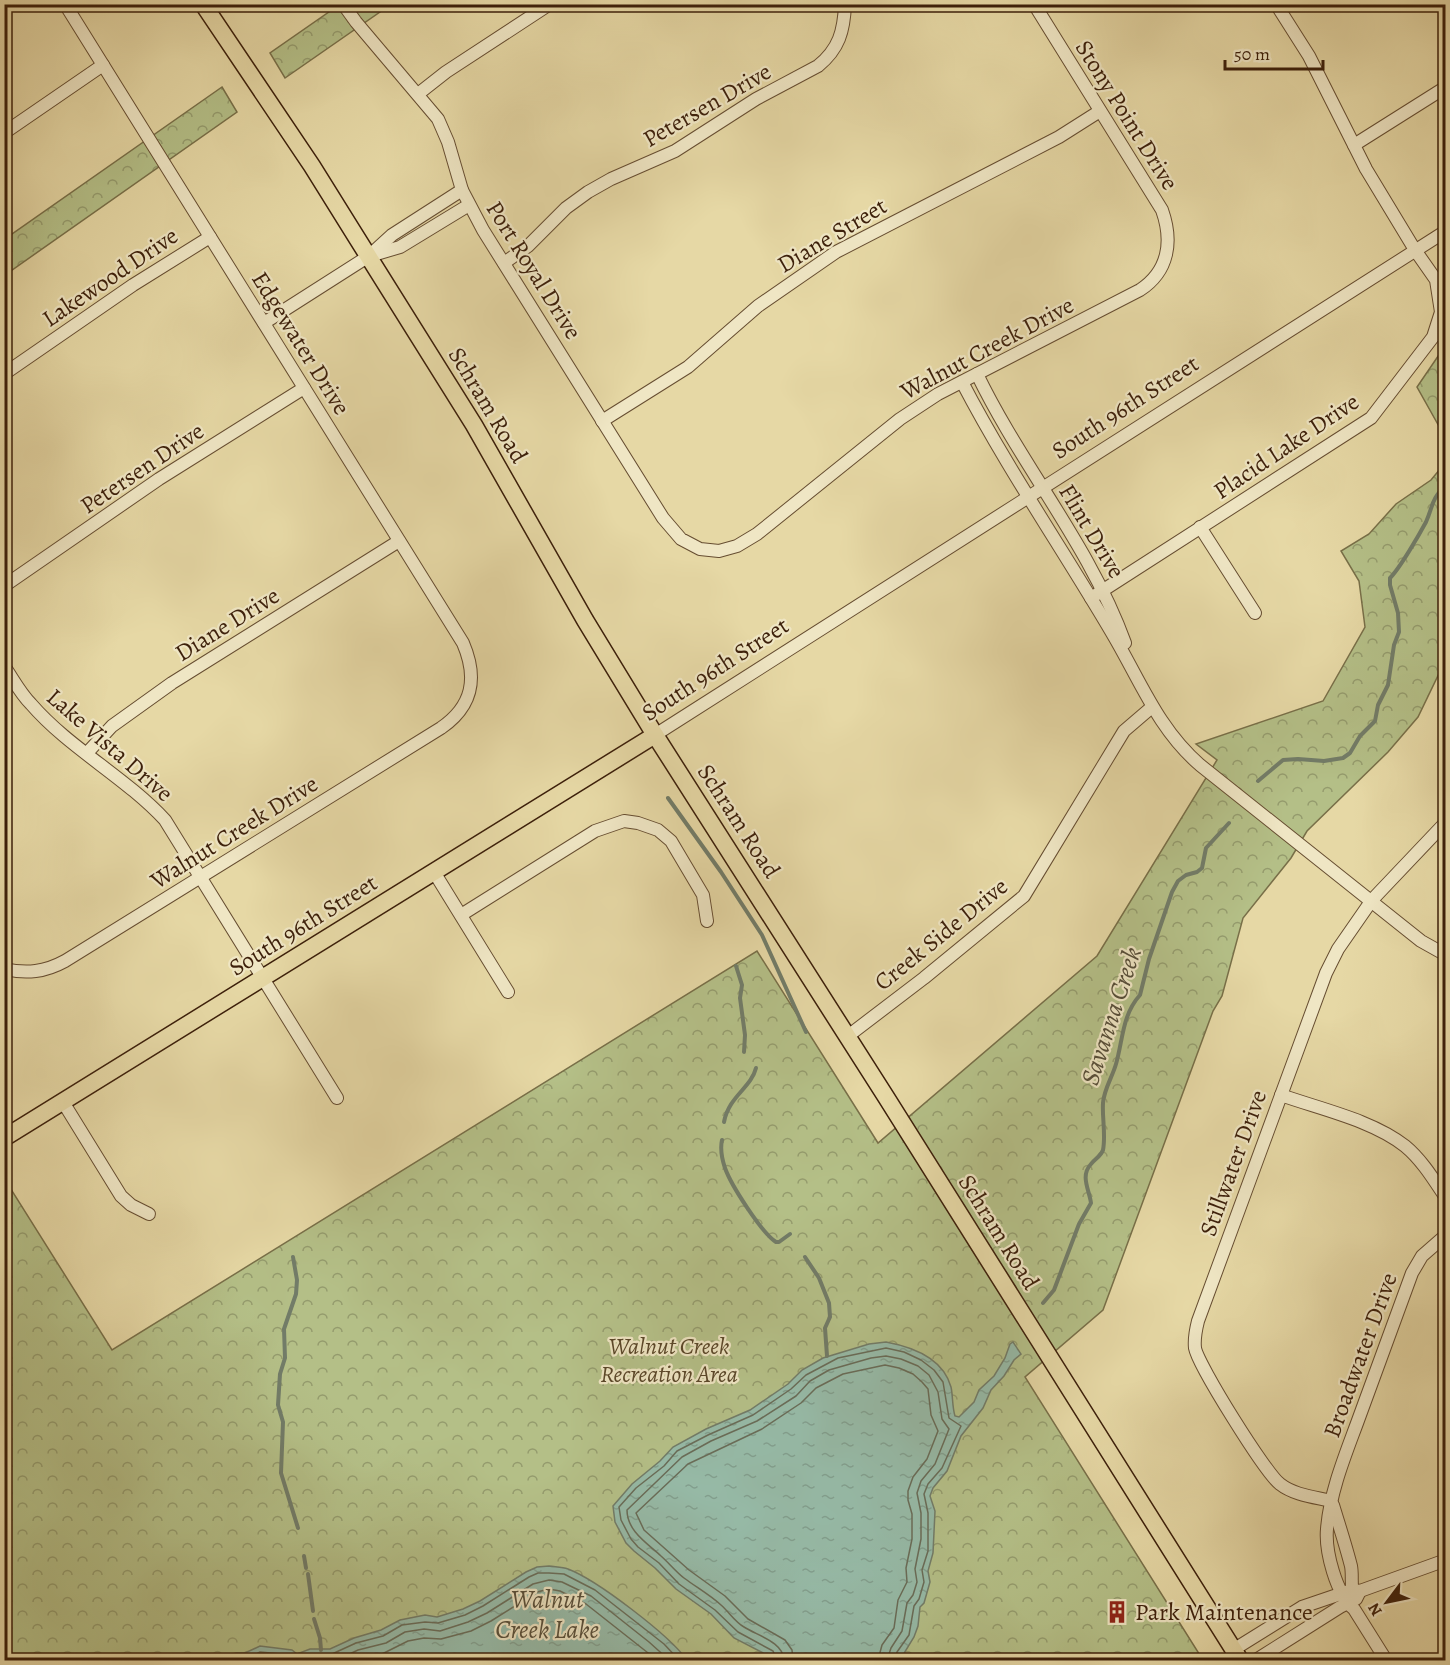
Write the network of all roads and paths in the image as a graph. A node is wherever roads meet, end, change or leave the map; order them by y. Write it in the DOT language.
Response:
graph roads {
  1 [pos="65,4"];
  2 [pos="203,4"];
  3 [pos="343,4"];
  4 [pos="550,4"];
  5 [pos="845,4"];
  6 [pos="1034,4"];
  7 [pos="1276,4"];
  8 [pos="103,65"];
  9 [pos="1446,87"];
  10 [pos="418,94"];
  11 [pos="1100,111"];
  12 [pos="4,133"];
  13 [pos="1354,145"];
  14 [pos="462,190"];
  15 [pos="469,205"];
  16 [pos="1446,231"];
  17 [pos="210,237"];
  18 [pos="1415,250"];
  19 [pos="1168,253"];
  20 [pos="369,256"];
  21 [pos="504,263"];
  22 [pos="264,323"];
  23 [pos="4,374"];
  24 [pos="978,374"];
  25 [pos="962,382"];
  26 [pos="304,388"];
  27 [pos="602,421"];
  28 [pos="1042,488"];
  29 [pos="1027,497"];
  30 [pos="1200,527"];
  31 [pos="399,541"];
  32 [pos="700,549"];
  33 [pos="4,585"];
  34 [pos="1104,590"];
  35 [pos="1091,598"];
  36 [pos="1255,614"];
  37 [pos="4,666"];
  38 [pos="1140,685"];
  39 [pos="1152,707"];
  40 [pos="461,710"];
  41 [pos="655,735"];
  42 [pos="87,753"];
  43 [pos="1446,822"];
  44 [pos="434,872"];
  45 [pos="201,877"];
  46 [pos="1372,900"];
  47 [pos="461,915"];
  48 [pos="707,921"];
  49 [pos="1446,955"];
  50 [pos="4,969"];
  51 [pos="262,979"];
  52 [pos="508,992"];
  53 [pos="848,1036"];
  54 [pos="1281,1095"];
  55 [pos="337,1098"];
  56 [pos="63,1102"];
  57 [pos="4,1138"];
  58 [pos="1446,1198"];
  59 [pos="149,1214"];
  60 [pos="1446,1235"];
  61 [pos="1332,1501"];
  62 [pos="1446,1560"];
  63 [pos="1352,1598"];
  64 [pos="1236,1655"];
  65 [pos="1256,1660"];
  66 [pos="1386,1660"];
  1 -- 8 [label="street, Edgewater Drive"];
  2 -- 20 [label="main road, Schram Road"];
  3 -- 10 [label="street, Port Royal Drive"];
  4 -- 10 [label="street"];
  5 -- 21 [label="street, Petersen Drive"];
  6 -- 11 [label="street, Stony Point Drive"];
  7 -- 13 [label="street, Placid Lake Drive"];
  8 -- 12 [label="street"];
  8 -- 17 [label="street, Edgewater Drive"];
  9 -- 13 [label="street"];
  10 -- 14 [label="street, Port Royal Drive"];
  11 -- 19 [label="street, Stony Point Drive"];
  11 -- 27 [label="street, Diane Street"];
  13 -- 18 [label="street, Placid Lake Drive"];
  14 -- 15 [label="street, Port Royal Drive"];
  14 -- 20 [label="street"];
  15 -- 20 [label="street"];
  15 -- 21 [label="street, Port Royal Drive"];
  16 -- 18 [label="street, South 96th Street"];
  17 -- 22 [label="street, Edgewater Drive"];
  17 -- 23 [label="street, Lakewood Drive"];
  18 -- 28 [label="street, South 96th Street"];
  18 -- 30 [label="street, Placid Lake Drive"];
  19 -- 24 [label="street, Walnut Creek Drive"];
  20 -- 22 [label="street"];
  20 -- 41 [label="main road, Schram Road"];
  21 -- 27 [label="street, Port Royal Drive"];
  22 -- 26 [label="street, Edgewater Drive"];
  24 -- 25 [label="street, Walnut Creek Drive"];
  24 -- 28 [label="street, Flint Drive"];
  25 -- 29 [label="street, Flint Drive"];
  25 -- 32 [label="street, Walnut Creek Drive"];
  26 -- 31 [label="street, Edgewater Drive"];
  26 -- 33 [label="street, Petersen Drive"];
  27 -- 32 [label="street, Port Royal Drive"];
  28 -- 29 [label="street, South 96th Street"];
  28 -- 34 [label="street, Flint Drive"];
  29 -- 35 [label="street, Flint Drive"];
  29 -- 41 [label="street, South 96th Street"];
  30 -- 34 [label="street, Placid Lake Drive"];
  30 -- 36 [label="street"];
  31 -- 40 [label="street, Edgewater Drive"];
  31 -- 42 [label="street, Diane Drive"];
  34 -- 35 [label="street, Placid Lake Drive"];
  34 -- 38 [label="street, Flint Drive"];
  35 -- 38 [label="street, Flint Drive"];
  37 -- 42 [label="street, Lake Vista Drive"];
  38 -- 39 [label="street, Flint Drive"];
  39 -- 46 [label="street, Flint Drive"];
  39 -- 53 [label="street, Creek Side Drive"];
  40 -- 45 [label="street, Walnut Creek Drive"];
  41 -- 44 [label="main road, South 96th Street"];
  41 -- 53 [label="main road, Schram Road"];
  42 -- 45 [label="street, Lake Vista Drive"];
  43 -- 46 [label="street, Stillwater Drive"];
  44 -- 47 [label="street"];
  44 -- 51 [label="main road, South 96th Street"];
  45 -- 50 [label="street, Walnut Creek Drive"];
  45 -- 51 [label="street, Lake Vista Drive"];
  46 -- 49 [label="street, Flint Drive"];
  46 -- 54 [label="street, Stillwater Drive"];
  47 -- 48 [label="street"];
  47 -- 52 [label="street"];
  51 -- 55 [label="street, Lake Vista Drive"];
  51 -- 56 [label="main road, South 96th Street"];
  53 -- 64 [label="main road, Schram Road"];
  54 -- 58 [label="street"];
  54 -- 61 [label="street, Stillwater Drive"];
  56 -- 57 [label="main road, South 96th Street"];
  56 -- 59 [label="street"];
  60 -- 61 [label="street, Broadwater Drive"];
  61 -- 63 [label="street"];
  61 -- 63 [label="street, Broadwater Drive"];
  62 -- 63 [label="street"];
  63 -- 64 [label="street"];
  63 -- 65 [label="street"];
  63 -- 66 [label="street"];
}
